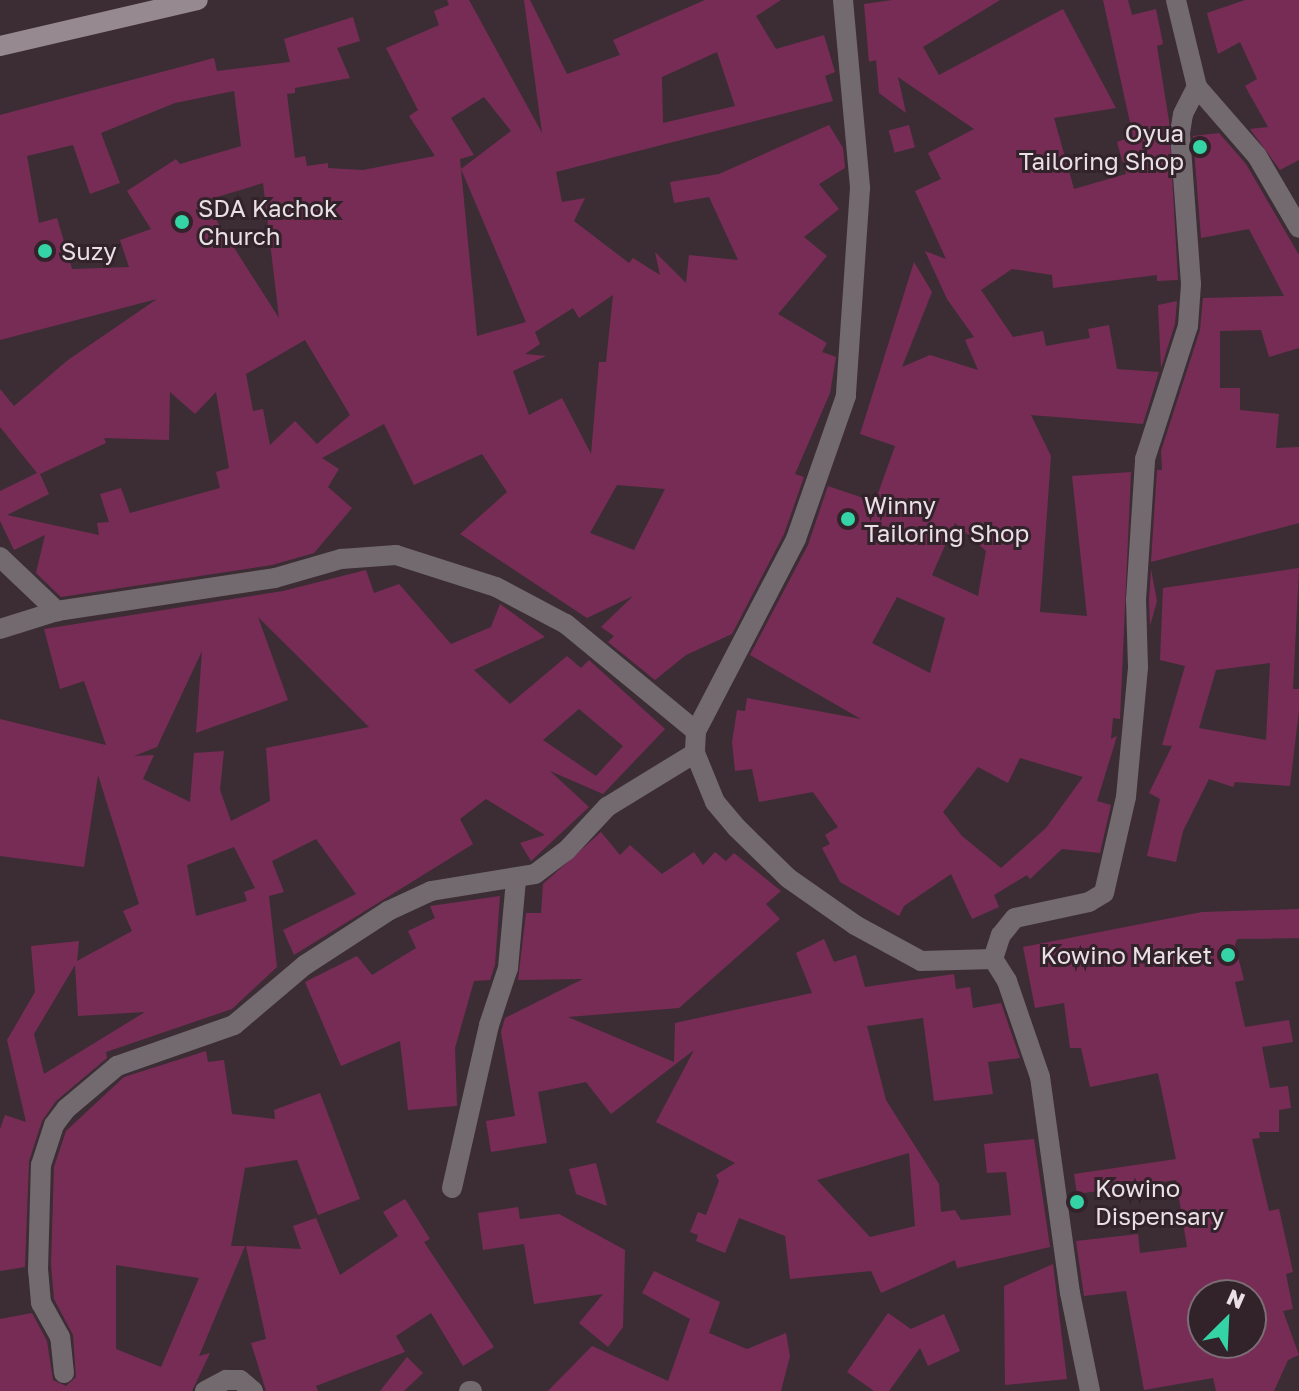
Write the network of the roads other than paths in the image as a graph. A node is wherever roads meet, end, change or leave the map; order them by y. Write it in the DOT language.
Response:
graph roads {
  1 [pos="198,0"];
  2 [pos="843,0"];
  3 [pos="1176,0"];
  4 [pos="0,46"];
  5 [pos="1197,87"];
  6 [pos="1295,207"];
  7 [pos="1299,228"];
  8 [pos="0,557"];
  9 [pos="57,611"];
  10 [pos="0,629"];
  11 [pos="696,731"];
  12 [pos="695,753"];
  13 [pos="516,880"];
  14 [pos="993,959"];
  15 [pos="452,1188"];
  16 [pos="64,1373"];
  17 [pos="205,1391"];
  18 [pos="253,1391"];
  19 [pos="1090,1391"];
  1 -- 4 [label="main road"];
  2 -- 11 [label="street"];
  3 -- 5 [label="street"];
  5 -- 6 [label="street"];
  5 -- 14 [label="street"];
  6 -- 7 [label="street"];
  8 -- 9 [label="street"];
  9 -- 10 [label="street"];
  9 -- 11 [label="street"];
  11 -- 12 [label="street"];
  12 -- 13 [label="street"];
  12 -- 14 [label="street"];
  13 -- 15 [label="street"];
  13 -- 16 [label="street"];
  14 -- 19 [label="street"];
  17 -- 18 [label="street"];
}
